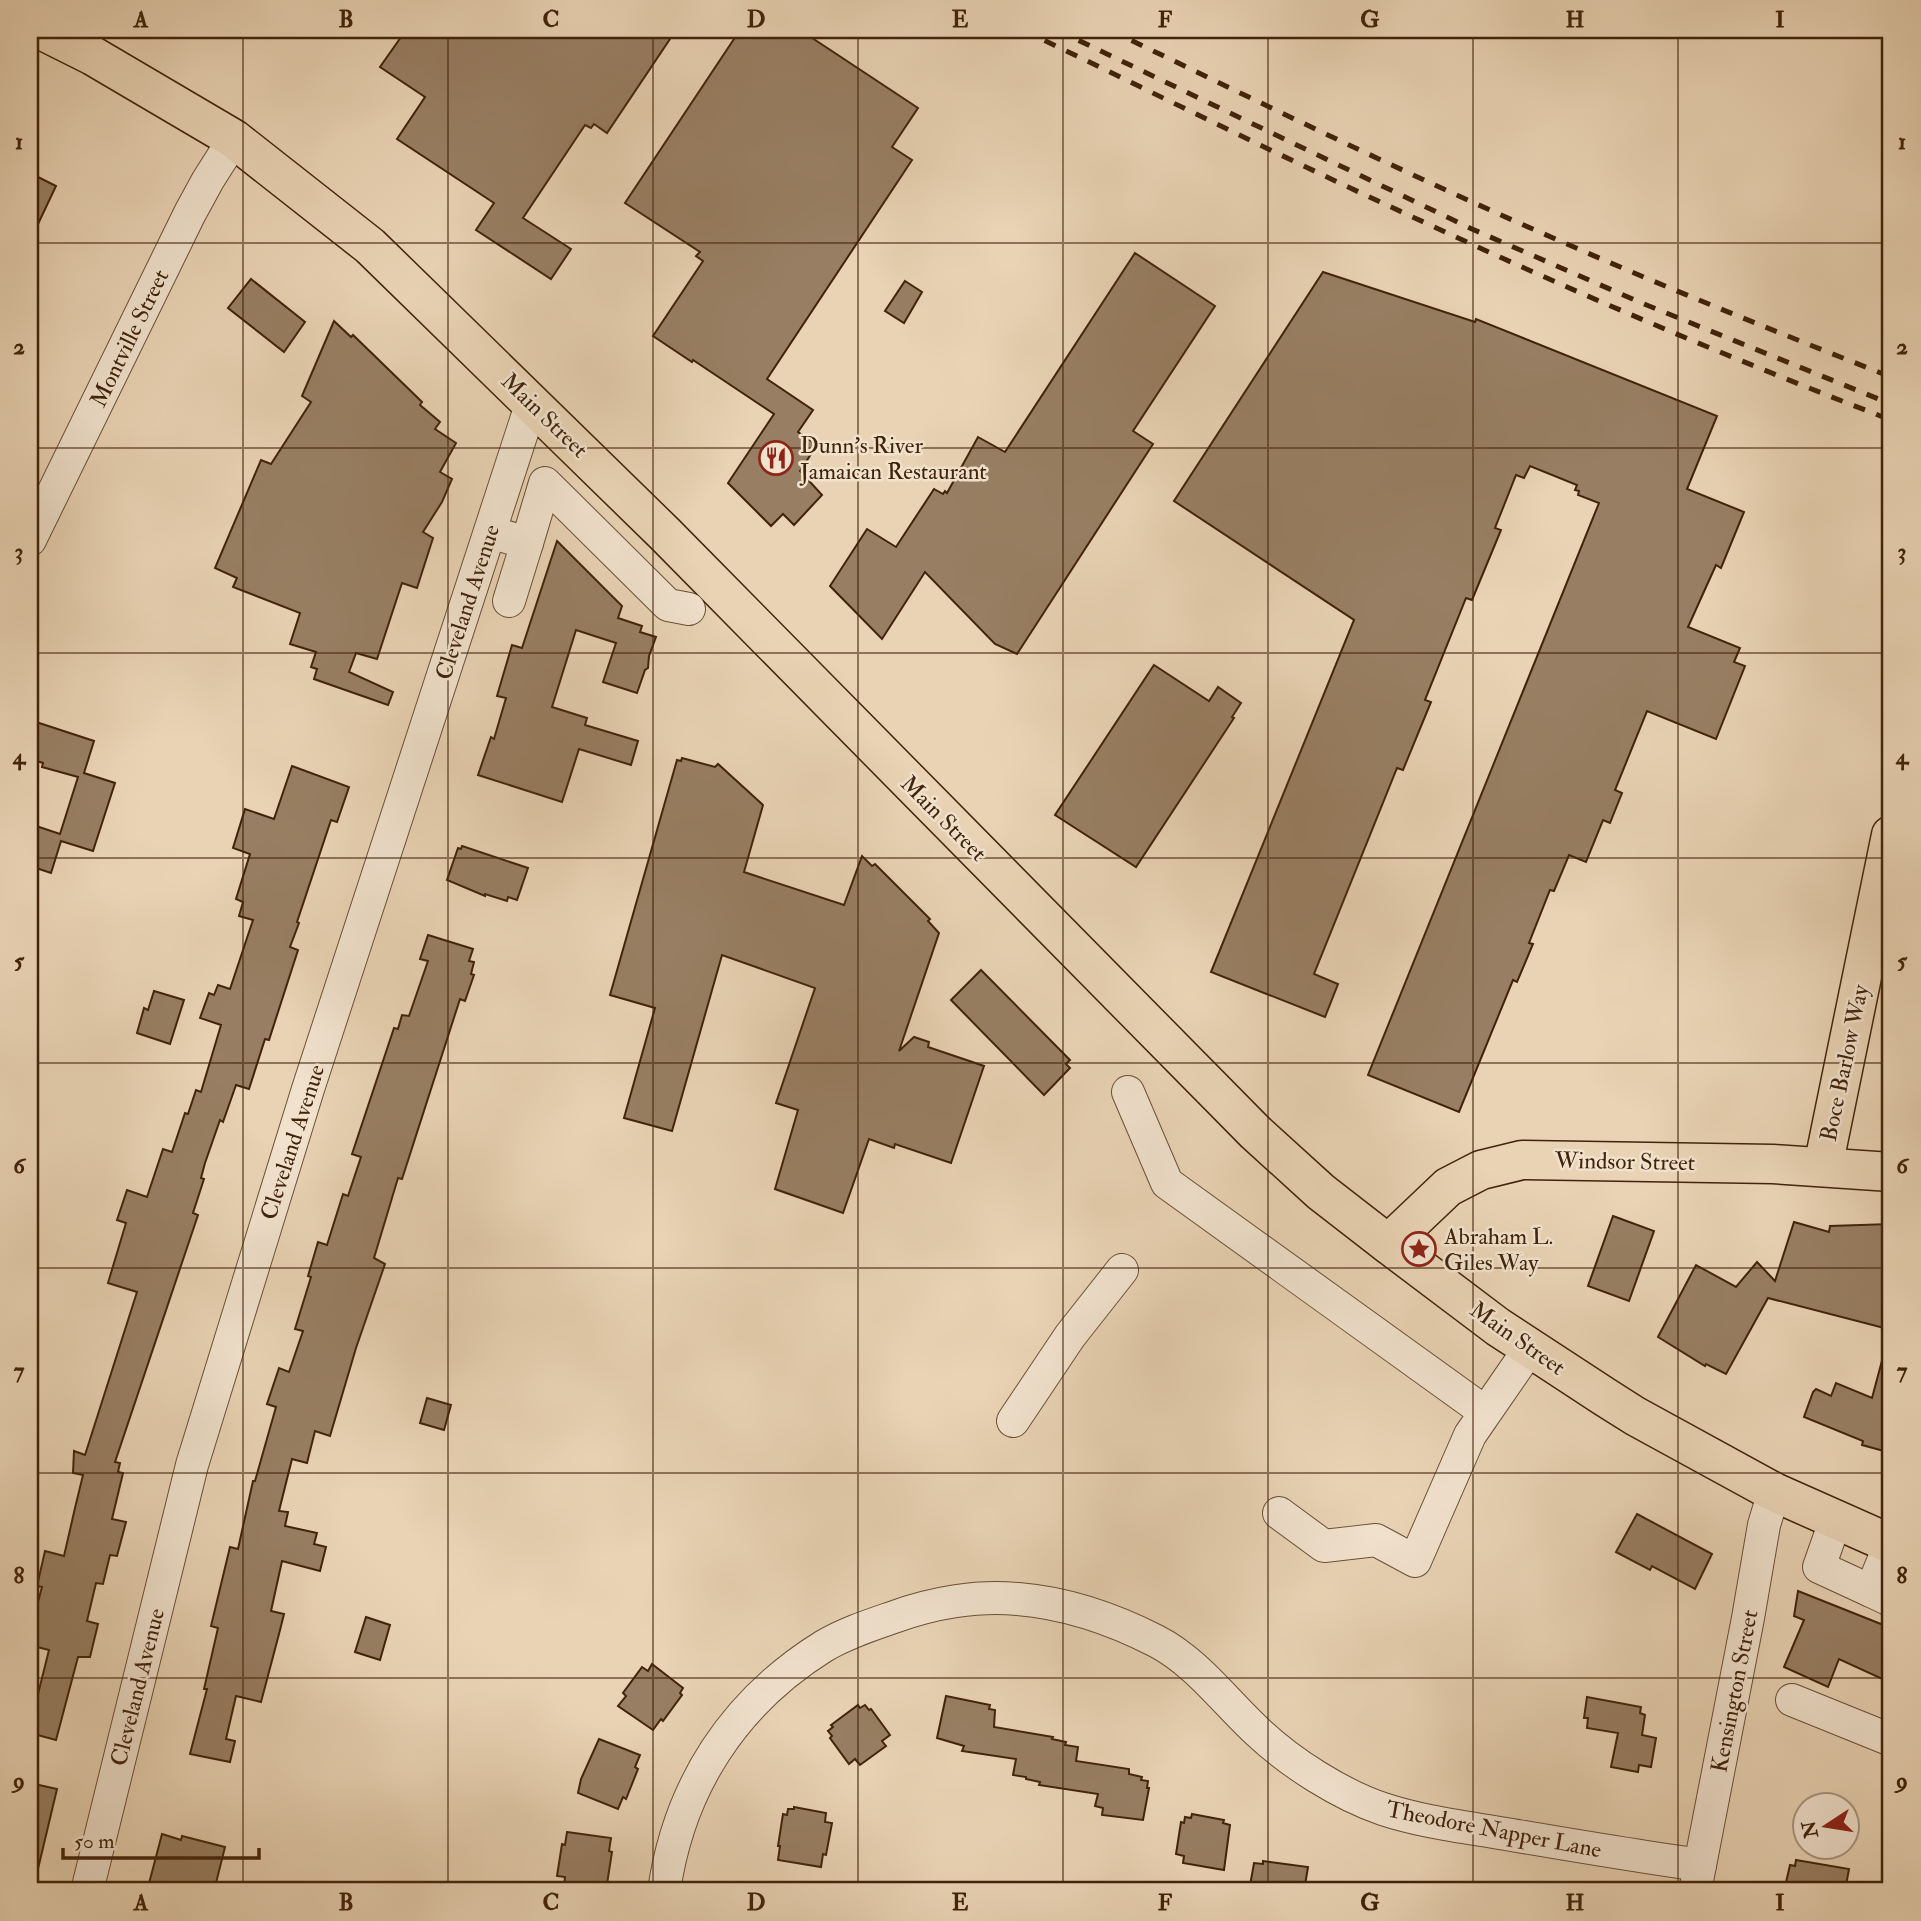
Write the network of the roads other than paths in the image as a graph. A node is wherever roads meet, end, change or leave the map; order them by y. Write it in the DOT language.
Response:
graph roads {
  1 [pos="41,30"];
  2 [pos="234,139"];
  3 [pos="532,402"];
  4 [pos="490,532"];
  5 [pos="30,540"];
  6 [pos="527,543"];
  7 [pos="509,601"];
  8 [pos="690,610"];
  9 [pos="1891,835"];
  10 [pos="1128,1092"];
  11 [pos="1823,1167"];
  12 [pos="1891,1172"];
  13 [pos="1388,1244"];
  14 [pos="1122,1270"];
  15 [pos="1530,1348"];
  16 [pos="1485,1412"];
  17 [pos="1013,1421"];
  18 [pos="1774,1492"];
  19 [pos="1279,1513"];
  20 [pos="1836,1519"];
  21 [pos="1891,1544"];
  22 [pos="1881,1596"];
  23 [pos="1792,1700"];
  24 [pos="1891,1740"];
  25 [pos="1697,1878"];
  26 [pos="87,1891"];
  27 [pos="664,1891"];
  1 -- 2 [label="main road, Main Street"];
  2 -- 3 [label="main road, Main Street"];
  2 -- 5 [label="street, Montville Street"];
  3 -- 4 [label="street, Cleveland Avenue"];
  3 -- 13 [label="main road, Main Street"];
  4 -- 6 [label="street"];
  4 -- 26 [label="street, Cleveland Avenue"];
  6 -- 7 [label="street"];
  6 -- 8 [label="street"];
  9 -- 11 [label="main road, Boce Barlow Way"];
  10 -- 16 [label="street"];
  11 -- 12 [label="main road, Windsor Street"];
  11 -- 13 [label="main road, Windsor Street"];
  13 -- 15 [label="main road, Main Street"];
  14 -- 17 [label="street"];
  15 -- 16 [label="street"];
  15 -- 18 [label="main road, Main Street"];
  16 -- 19 [label="street"];
  18 -- 20 [label="main road, Main Street"];
  18 -- 25 [label="street, Kensington Street"];
  20 -- 21 [label="main road, Main Street"];
  20 -- 22 [label="street"];
  21 -- 22 [label="street"];
  23 -- 24 [label="street"];
  25 -- 27 [label="street, Theodore Napper Lane"];
}
